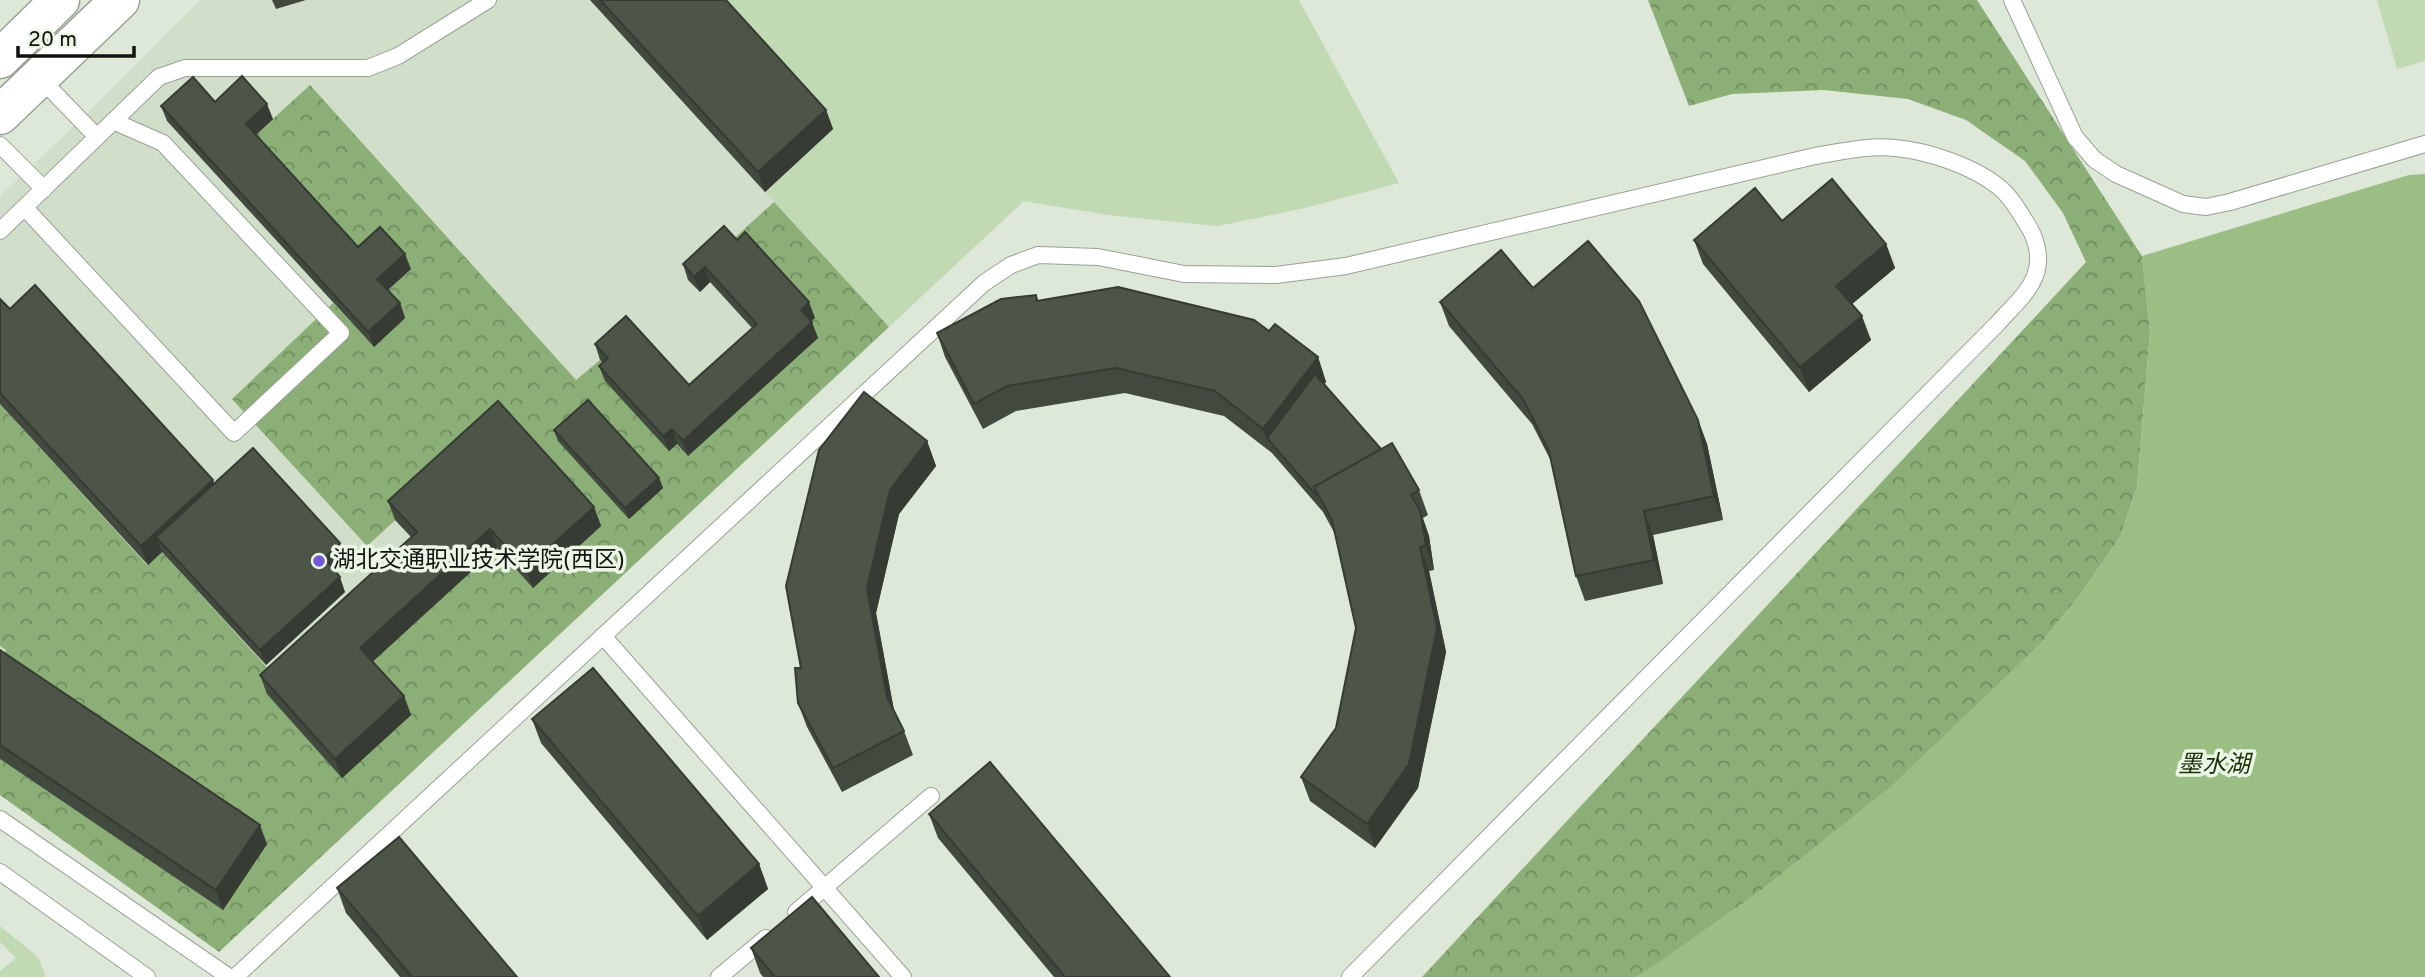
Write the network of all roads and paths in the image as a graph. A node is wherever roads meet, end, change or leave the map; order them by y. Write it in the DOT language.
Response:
graph roads {
  1 [pos="61,0"];
  2 [pos="120,0"];
  3 [pos="488,0"];
  4 [pos="2012,0"];
  5 [pos="0,59"];
  6 [pos="39,78"];
  7 [pos="0,115"];
  8 [pos="113,121"];
  9 [pos="97,137"];
  10 [pos="2425,144"];
  11 [pos="0,145"];
  12 [pos="44,189"];
  13 [pos="24,208"];
  14 [pos="0,232"];
  15 [pos="603,636"];
  16 [pos="931,796"];
  17 [pos="0,819"];
  18 [pos="0,872"];
  19 [pos="824,887"];
  20 [pos="146,977"];
  21 [pos="229,977"];
  22 [pos="235,977"];
  23 [pos="719,977"];
  24 [pos="903,977"];
  25 [pos="1350,977"];
  1 -- 5 [label="main road"];
  2 -- 6 [label="main road"];
  3 -- 8 [label="lane"];
  4 -- 10 [label="lane"];
  6 -- 7 [label="main road"];
  6 -- 9 [label="lane"];
  8 -- 9 [label="lane"];
  8 -- 13 [label="lane"];
  9 -- 12 [label="lane"];
  11 -- 12 [label="lane"];
  12 -- 13 [label="lane"];
  13 -- 14 [label="lane"];
  15 -- 19 [label="lane"];
  15 -- 22 [label="lane"];
  15 -- 25 [label="lane"];
  16 -- 19 [label="lane"];
  17 -- 21 [label="lane"];
  18 -- 20 [label="lane"];
  19 -- 23 [label="lane"];
  19 -- 24 [label="lane"];
}
